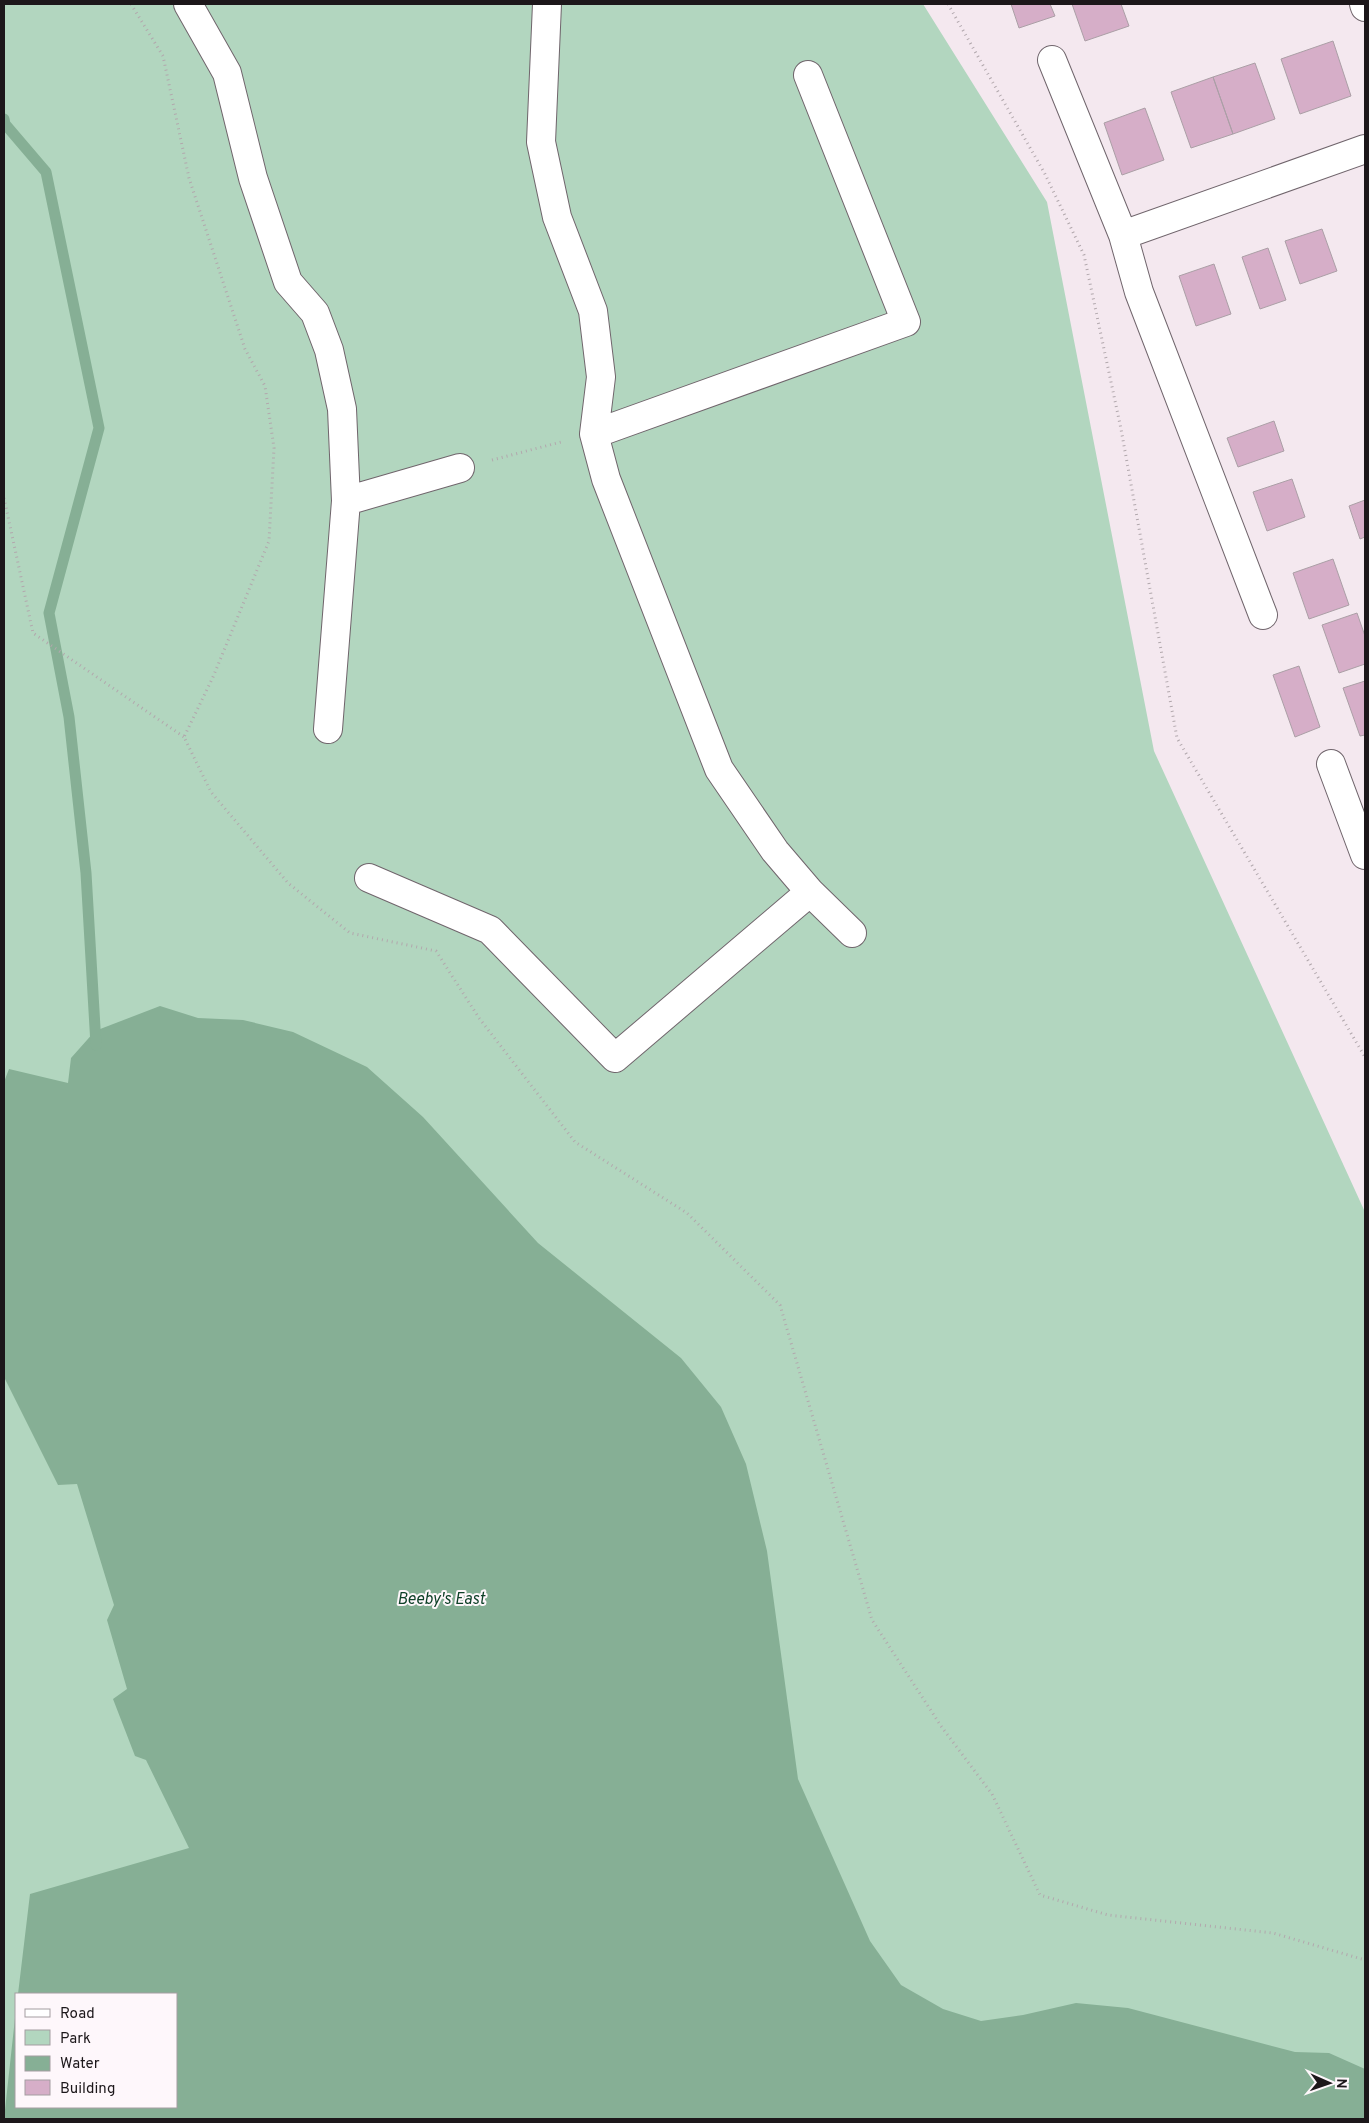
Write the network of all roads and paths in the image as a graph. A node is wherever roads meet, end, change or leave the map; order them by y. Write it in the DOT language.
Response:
graph roads {
  1 [pos="131,4"];
  2 [pos="188,4"];
  3 [pos="547,4"];
  4 [pos="948,4"];
  5 [pos="1052,60"];
  6 [pos="808,75"];
  7 [pos="1365,149"];
  8 [pos="1123,234"];
  9 [pos="594,434"];
  10 [pos="460,468"];
  11 [pos="4,498"];
  12 [pos="346,501"];
  13 [pos="1263,615"];
  14 [pos="328,729"];
  15 [pos="184,737"];
  16 [pos="1332,764"];
  17 [pos="1365,855"];
  18 [pos="370,878"];
  19 [pos="810,892"];
  20 [pos="852,932"];
  21 [pos="1365,1057"];
  22 [pos="1365,1960"];
  1 -- 15 [label="path"];
  2 -- 12 [label="street"];
  3 -- 9 [label="street"];
  4 -- 21 [label="path"];
  5 -- 8 [label="street"];
  6 -- 9 [label="street"];
  7 -- 8 [label="street"];
  8 -- 13 [label="street"];
  9 -- 10 [label="path"];
  9 -- 19 [label="street"];
  10 -- 12 [label="street"];
  11 -- 15 [label="path"];
  12 -- 14 [label="street"];
  15 -- 22 [label="path"];
  16 -- 17 [label="street"];
  18 -- 19 [label="street"];
  19 -- 20 [label="street"];
}
